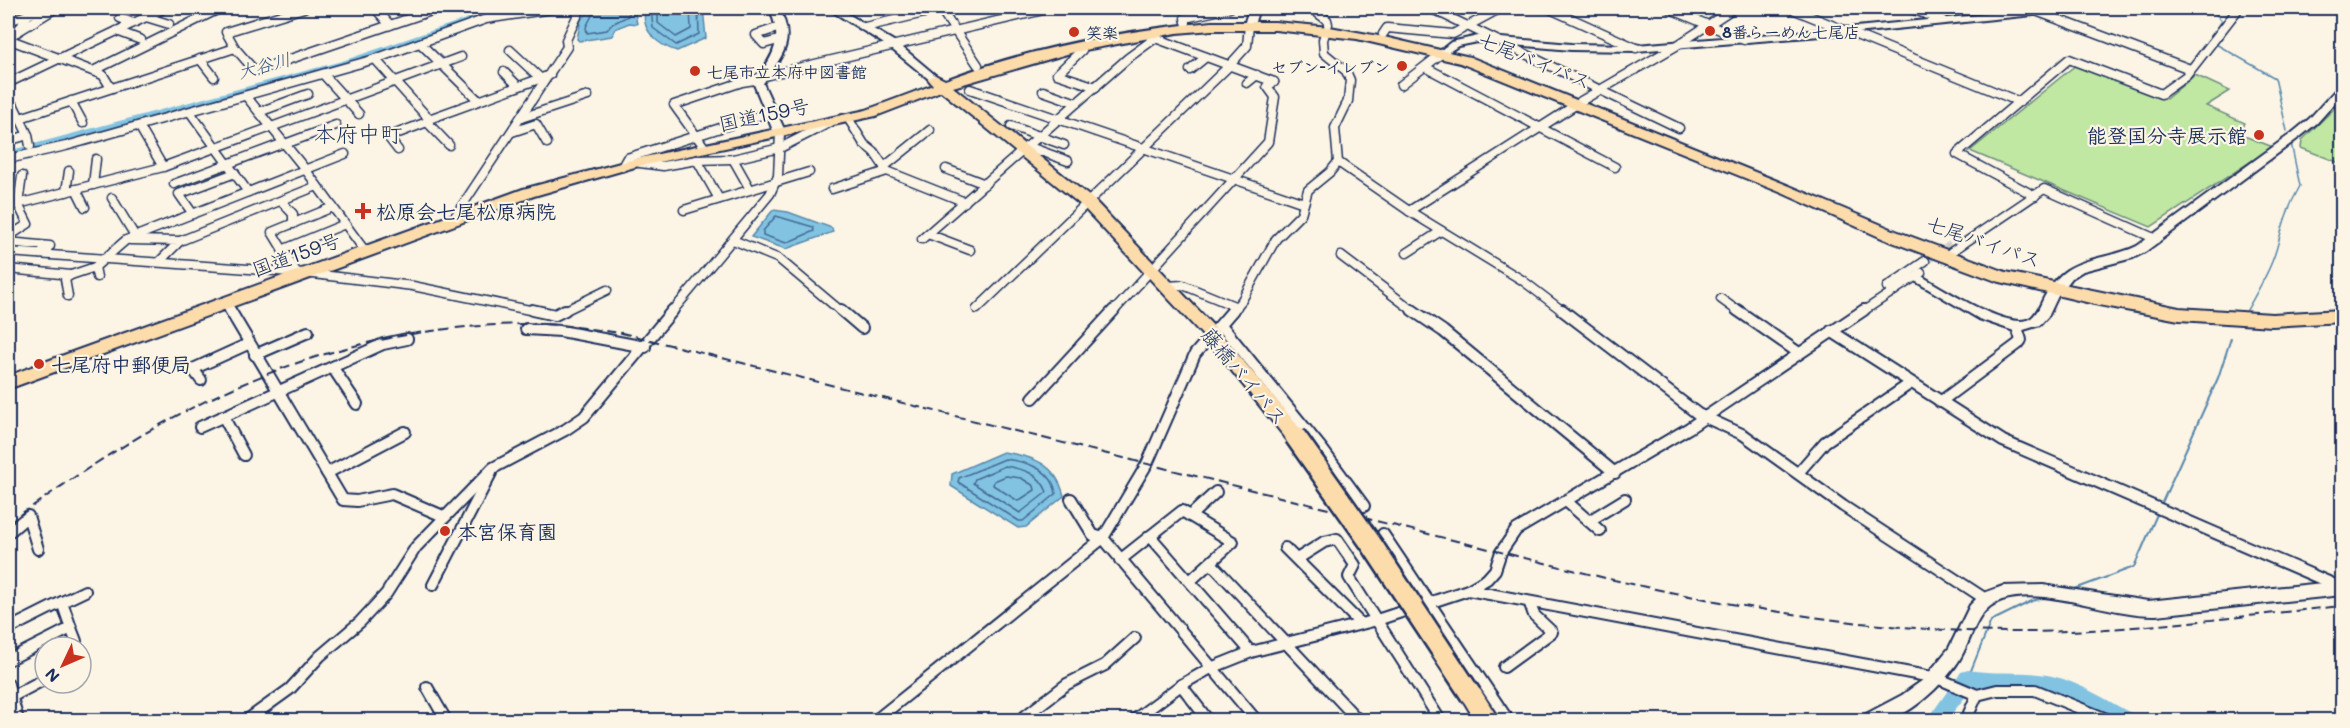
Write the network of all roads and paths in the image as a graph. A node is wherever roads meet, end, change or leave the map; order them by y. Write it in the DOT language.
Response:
graph roads {
  1 [pos="49,8"];
  2 [pos="57,8"];
  3 [pos="165,8"];
  4 [pos="220,8"];
  5 [pos="304,8"];
  6 [pos="375,8"];
  7 [pos="440,8"];
  8 [pos="558,8"];
  9 [pos="581,8"];
  10 [pos="774,8"];
  11 [pos="832,8"];
  12 [pos="940,8"];
  13 [pos="1053,8"];
  14 [pos="1230,8"];
  15 [pos="1311,8"];
  16 [pos="1430,8"];
  17 [pos="1501,8"];
  18 [pos="1548,8"];
  19 [pos="1668,8"];
  20 [pos="1734,8"];
  21 [pos="1790,8"];
  22 [pos="1909,8"];
  23 [pos="2028,8"];
  24 [pos="2073,8"];
  25 [pos="2239,8"];
  26 [pos="2039,9"];
  27 [pos="30,11"];
  28 [pos="1189,15"];
  29 [pos="146,17"];
  30 [pos="120,18"];
  31 [pos="1251,18"];
  32 [pos="8,21"];
  33 [pos="1942,21"];
  34 [pos="133,23"];
  35 [pos="169,24"];
  36 [pos="390,24"];
  37 [pos="1707,25"];
  38 [pos="1467,26"];
  39 [pos="780,27"];
  40 [pos="865,27"];
  41 [pos="1327,27"];
  42 [pos="956,29"];
  43 [pos="117,31"];
  44 [pos="1846,31"];
  45 [pos="1383,34"];
  46 [pos="1150,36"];
  47 [pos="11,38"];
  48 [pos="782,39"];
  49 [pos="1494,39"];
  50 [pos="141,40"];
  51 [pos="1744,40"];
  52 [pos="422,45"];
  53 [pos="893,45"];
  54 [pos="1676,46"];
  55 [pos="235,48"];
  56 [pos="1079,48"];
  57 [pos="1636,48"];
  58 [pos="510,50"];
  59 [pos="1445,52"];
  60 [pos="461,57"];
  61 [pos="1206,57"];
  62 [pos="60,58"];
  63 [pos="375,58"];
  64 [pos="200,59"];
  65 [pos="443,64"];
  66 [pos="978,65"];
  67 [pos="1229,66"];
  68 [pos="1425,67"];
  69 [pos="2190,69"];
  70 [pos="1190,70"];
  71 [pos="93,71"];
  72 [pos="255,71"];
  73 [pos="504,72"];
  74 [pos="323,74"];
  75 [pos="550,75"];
  76 [pos="1257,75"];
  77 [pos="214,77"];
  78 [pos="540,77"];
  79 [pos="761,78"];
  80 [pos="262,80"];
  81 [pos="938,82"];
  82 [pos="8,83"];
  83 [pos="395,83"];
  84 [pos="1247,83"];
  85 [pos="517,85"];
  86 [pos="1401,85"];
  87 [pos="1096,87"];
  88 [pos="111,88"];
  89 [pos="970,88"];
  90 [pos="2343,89"];
  91 [pos="1600,90"];
  92 [pos="1043,91"];
  93 [pos="308,94"];
  94 [pos="246,96"];
  95 [pos="588,96"];
  96 [pos="346,100"];
  97 [pos="478,100"];
  98 [pos="71,102"];
  99 [pos="2020,102"];
  100 [pos="1077,103"];
  101 [pos="1578,104"];
  102 [pos="14,106"];
  103 [pos="190,112"];
  104 [pos="259,112"];
  105 [pos="770,112"];
  106 [pos="359,114"];
  107 [pos="21,118"];
  108 [pos="521,118"];
  109 [pos="848,118"];
  110 [pos="1059,118"];
  111 [pos="428,121"];
  112 [pos="8,122"];
  113 [pos="83,123"];
  114 [pos="336,125"];
  115 [pos="139,126"];
  116 [pos="1011,126"];
  117 [pos="272,127"];
  118 [pos="1540,128"];
  119 [pos="1679,128"];
  120 [pos="930,130"];
  121 [pos="512,132"];
  122 [pos="28,135"];
  123 [pos="1039,136"];
  124 [pos="780,140"];
  125 [pos="8,141"];
  126 [pos="547,143"];
  127 [pos="284,144"];
  128 [pos="448,145"];
  129 [pos="1064,145"];
  130 [pos="30,146"];
  131 [pos="216,147"];
  132 [pos="699,148"];
  133 [pos="1025,148"];
  134 [pos="1145,149"];
  135 [pos="398,150"];
  136 [pos="345,154"];
  137 [pos="8,159"];
  138 [pos="96,159"];
  139 [pos="733,159"];
  140 [pos="1068,160"];
  141 [pos="1338,162"];
  142 [pos="228,164"];
  143 [pos="163,167"];
  144 [pos="622,167"];
  145 [pos="1615,167"];
  146 [pos="305,169"];
  147 [pos="886,169"];
  148 [pos="946,169"];
  149 [pos="69,171"];
  150 [pos="809,172"];
  151 [pos="235,173"];
  152 [pos="22,176"];
  153 [pos="1234,178"];
  154 [pos="776,182"];
  155 [pos="174,184"];
  156 [pos="986,184"];
  157 [pos="93,185"];
  158 [pos="317,186"];
  159 [pos="76,189"];
  160 [pos="750,189"];
  161 [pos="832,189"];
  162 [pos="66,192"];
  163 [pos="248,192"];
  164 [pos="2035,196"];
  165 [pos="112,198"];
  166 [pos="719,199"];
  167 [pos="281,201"];
  168 [pos="965,202"];
  169 [pos="1304,202"];
  170 [pos="1088,203"];
  171 [pos="18,204"];
  172 [pos="8,206"];
  173 [pos="86,207"];
  174 [pos="333,207"];
  175 [pos="207,208"];
  176 [pos="684,210"];
  177 [pos="1409,211"];
  178 [pos="193,214"];
  179 [pos="452,221"];
  180 [pos="293,224"];
  181 [pos="345,224"];
  182 [pos="218,226"];
  183 [pos="1441,231"];
  184 [pos="8,237"];
  185 [pos="131,238"];
  186 [pos="2156,239"];
  187 [pos="733,240"];
  188 [pos="180,241"];
  189 [pos="8,242"];
  190 [pos="1951,249"];
  191 [pos="282,250"];
  192 [pos="970,250"];
  193 [pos="365,251"];
  194 [pos="8,252"];
  195 [pos="1407,253"];
  196 [pos="40,254"];
  197 [pos="1341,256"];
  198 [pos="104,258"];
  199 [pos="1926,261"];
  200 [pos="159,262"];
  201 [pos="95,267"];
  202 [pos="8,269"];
  203 [pos="1152,270"];
  204 [pos="301,273"];
  205 [pos="71,275"];
  206 [pos="1918,275"];
  207 [pos="97,277"];
  208 [pos="1167,286"];
  209 [pos="2058,289"];
  210 [pos="608,290"];
  211 [pos="1894,291"];
  212 [pos="68,296"];
  213 [pos="1721,299"];
  214 [pos="225,302"];
  215 [pos="1237,307"];
  216 [pos="977,309"];
  217 [pos="2343,316"];
  218 [pos="2017,327"];
  219 [pos="862,328"];
  220 [pos="526,329"];
  221 [pos="1217,331"];
  222 [pos="1832,331"];
  223 [pos="308,332"];
  224 [pos="407,339"];
  225 [pos="248,344"];
  226 [pos="645,347"];
  227 [pos="1799,353"];
  228 [pos="255,355"];
  229 [pos="333,368"];
  230 [pos="201,380"];
  231 [pos="8,383"];
  232 [pos="1911,383"];
  233 [pos="279,391"];
  234 [pos="1033,398"];
  235 [pos="1940,402"];
  236 [pos="357,404"];
  237 [pos="223,416"];
  238 [pos="1705,416"];
  239 [pos="200,427"];
  240 [pos="405,432"];
  241 [pos="244,455"];
  242 [pos="494,468"];
  243 [pos="327,473"];
  244 [pos="1615,473"];
  245 [pos="1798,473"];
  246 [pos="1216,492"];
  247 [pos="1071,499"];
  248 [pos="1625,499"];
  249 [pos="1566,501"];
  250 [pos="1364,506"];
  251 [pos="443,516"];
  252 [pos="1190,516"];
  253 [pos="1589,521"];
  254 [pos="1600,531"];
  255 [pos="8,533"];
  256 [pos="1383,534"];
  257 [pos="1150,536"];
  258 [pos="1103,538"];
  259 [pos="1285,548"];
  260 [pos="38,549"];
  261 [pos="1297,559"];
  262 [pos="1120,560"];
  263 [pos="1211,563"];
  264 [pos="1190,582"];
  265 [pos="433,585"];
  266 [pos="2342,588"];
  267 [pos="1468,590"];
  268 [pos="85,591"];
  269 [pos="1987,600"];
  270 [pos="62,602"];
  271 [pos="1429,603"];
  272 [pos="1530,603"];
  273 [pos="1377,620"];
  274 [pos="1360,623"];
  275 [pos="71,628"];
  276 [pos="8,629"];
  277 [pos="74,635"];
  278 [pos="1135,638"];
  279 [pos="1285,643"];
  280 [pos="1251,652"];
  281 [pos="8,660"];
  282 [pos="1503,667"];
  283 [pos="1211,668"];
  284 [pos="1945,681"];
  285 [pos="8,684"];
  286 [pos="33,685"];
  287 [pos="1181,685"];
  288 [pos="427,687"];
  289 [pos="1974,694"];
  290 [pos="11,697"];
  291 [pos="18,720"];
  292 [pos="247,720"];
  293 [pos="446,720"];
  294 [pos="876,720"];
  295 [pos="1020,720"];
  296 [pos="1134,720"];
  297 [pos="1208,720"];
  298 [pos="1256,720"];
  299 [pos="1358,720"];
  300 [pos="1440,720"];
  301 [pos="1488,720"];
  302 [pos="1508,720"];
  303 [pos="1872,720"];
  304 [pos="1966,720"];
  305 [pos="2109,720"];
  1 -- 27 [label="street"];
  2 -- 47 [label="street"];
  3 -- 29 [label="street"];
  4 -- 71 [label="street"];
  5 -- 55 [label="street"];
  6 -- 36 [label="street"];
  7 -- 36 [label="street"];
  8 -- 63 [label="street"];
  9 -- 75 [label="street"];
  10 -- 39 [label="main road"];
  11 -- 40 [label="main road"];
  12 -- 40 [label="street"];
  12 -- 42 [label="street"];
  13 -- 42 [label="street"];
  14 -- 28 [label="street"];
  15 -- 41 [label="street"];
  16 -- 38 [label="street"];
  17 -- 38 [label="street"];
  18 -- 57 [label="street"];
  19 -- 37 [label="street"];
  20 -- 37 [label="street"];
  21 -- 44 [label="street"];
  22 -- 33 [label="street"];
  23 -- 26 [label="street"];
  24 -- 26 [label="main road"];
  25 -- 69 [label="street"];
  26 -- 33 [label="main road"];
  26 -- 69 [label="street"];
  27 -- 32 [label="street"];
  27 -- 47 [label="main road"];
  28 -- 31 [label="highway, 七尾バイパス"];
  28 -- 66 [label="highway, 七尾バイパス"];
  29 -- 34 [label="street"];
  29 -- 35 [label="street"];
  30 -- 34 [label="street"];
  31 -- 41 [label="highway, 七尾バイパス"];
  31 -- 46 [label="highway, 七尾バイパス"];
  31 -- 67 [label="street"];
  33 -- 44 [label="main road"];
  34 -- 43 [label="street"];
  36 -- 72 [label="street"];
  37 -- 51 [label="street"];
  37 -- 54 [label="street"];
  38 -- 45 [label="street"];
  38 -- 49 [label="street"];
  39 -- 48 [label="main road"];
  39 -- 48 [label="street"];
  40 -- 53 [label="main road"];
  41 -- 45 [label="highway, 七尾バイパス"];
  41 -- 59 [label="highway, 七尾バイパス"];
  41 -- 141 [label="street"];
  42 -- 53 [label="street"];
  42 -- 66 [label="street"];
  43 -- 50 [label="street"];
  43 -- 62 [label="street"];
  44 -- 51 [label="main road"];
  44 -- 99 [label="street"];
  45 -- 59 [label="highway, 七尾バイパス"];
  46 -- 56 [label="highway, 七尾バイパス"];
  46 -- 61 [label="street"];
  46 -- 87 [label="street"];
  47 -- 62 [label="street"];
  48 -- 79 [label="main road"];
  49 -- 57 [label="main road"];
  49 -- 59 [label="main road"];
  49 -- 91 [label="street"];
  51 -- 54 [label="main road"];
  52 -- 65 [label="street"];
  53 -- 79 [label="street"];
  53 -- 81 [label="main road"];
  54 -- 57 [label="main road"];
  54 -- 91 [label="street"];
  55 -- 64 [label="street"];
  55 -- 72 [label="street"];
  56 -- 81 [label="highway, 七尾バイパス"];
  56 -- 87 [label="street"];
  58 -- 78 [label="street"];
  59 -- 68 [label="street"];
  59 -- 101 [label="highway, 七尾バイパス"];
  60 -- 65 [label="street"];
  61 -- 67 [label="street"];
  61 -- 70 [label="street"];
  62 -- 71 [label="street"];
  62 -- 82 [label="street"];
  63 -- 74 [label="street"];
  63 -- 83 [label="street"];
  64 -- 77 [label="street"];
  64 -- 88 [label="street"];
  65 -- 83 [label="street"];
  65 -- 97 [label="street"];
  66 -- 81 [label="highway, 七尾バイパス"];
  67 -- 76 [label="street"];
  67 -- 134 [label="street"];
  68 -- 86 [label="street"];
  68 -- 118 [label="street"];
  69 -- 99 [label="street"];
  71 -- 88 [label="street"];
  72 -- 80 [label="street"];
  73 -- 85 [label="street"];
  74 -- 94 [label="street"];
  74 -- 96 [label="street"];
  75 -- 78 [label="street"];
  75 -- 108 [label="street"];
  76 -- 84 [label="street"];
  76 -- 153 [label="street"];
  78 -- 85 [label="street"];
  79 -- 105 [label="main road"];
  79 -- 132 [label="street"];
  81 -- 109 [label="highway, 国道159号"];
  81 -- 133 [label="highway, 藤橋バイパス"];
  83 -- 96 [label="street"];
  83 -- 111 [label="street"];
  85 -- 97 [label="street"];
  87 -- 100 [label="street"];
  88 -- 98 [label="street"];
  89 -- 110 [label="street"];
  90 -- 186 [label="main road"];
  91 -- 101 [label="street"];
  91 -- 119 [label="street"];
  92 -- 100 [label="street"];
  93 -- 104 [label="street"];
  94 -- 103 [label="street"];
  94 -- 104 [label="street"];
  95 -- 108 [label="street"];
  96 -- 106 [label="street"];
  96 -- 117 [label="street"];
  97 -- 111 [label="street"];
  98 -- 107 [label="street"];
  98 -- 113 [label="street"];
  99 -- 164 [label="street"];
  100 -- 110 [label="street"];
  101 -- 118 [label="street"];
  101 -- 190 [label="highway, 七尾バイパス"];
  101 -- 209 [label="highway, 七尾バイパス"];
  102 -- 107 [label="street"];
  103 -- 115 [label="street"];
  103 -- 131 [label="street"];
  104 -- 117 [label="street"];
  105 -- 124 [label="main road"];
  105 -- 132 [label="street"];
  107 -- 112 [label="street"];
  107 -- 122 [label="street"];
  108 -- 121 [label="street"];
  109 -- 124 [label="highway, 国道159号"];
  109 -- 147 [label="street"];
  110 -- 123 [label="street"];
  110 -- 134 [label="street"];
  111 -- 128 [label="street"];
  111 -- 135 [label="street"];
  114 -- 127 [label="street"];
  115 -- 137 [label="street"];
  115 -- 143 [label="street"];
  116 -- 123 [label="street"];
  117 -- 127 [label="street"];
  117 -- 131 [label="street"];
  118 -- 145 [label="street"];
  118 -- 177 [label="street"];
  120 -- 147 [label="street"];
  121 -- 126 [label="street"];
  121 -- 179 [label="street"];
  122 -- 125 [label="street"];
  122 -- 130 [label="street"];
  123 -- 129 [label="street"];
  123 -- 133 [label="street"];
  124 -- 132 [label="highway, 国道159号"];
  124 -- 139 [label="street"];
  124 -- 154 [label="street"];
  127 -- 142 [label="street"];
  127 -- 146 [label="street"];
  131 -- 142 [label="street"];
  131 -- 143 [label="street"];
  132 -- 139 [label="street"];
  132 -- 144 [label="highway, 国道159号"];
  132 -- 144 [label="street"];
  132 -- 166 [label="street"];
  133 -- 140 [label="street"];
  133 -- 156 [label="street"];
  133 -- 170 [label="highway, 藤橋バイパス"];
  134 -- 153 [label="street"];
  134 -- 170 [label="street"];
  136 -- 146 [label="street"];
  138 -- 157 [label="street"];
  139 -- 160 [label="street"];
  141 -- 169 [label="street"];
  141 -- 177 [label="street"];
  142 -- 151 [label="street"];
  142 -- 155 [label="street"];
  143 -- 157 [label="street"];
  144 -- 179 [label="highway, 国道159号"];
  146 -- 158 [label="street"];
  146 -- 163 [label="street"];
  147 -- 161 [label="street"];
  147 -- 168 [label="street"];
  148 -- 156 [label="street"];
  149 -- 162 [label="street"];
  150 -- 154 [label="street"];
  151 -- 163 [label="street"];
  151 -- 178 [label="street"];
  152 -- 171 [label="street"];
  153 -- 169 [label="street"];
  153 -- 203 [label="street"];
  154 -- 160 [label="street"];
  154 -- 187 [label="street"];
  156 -- 168 [label="street"];
  157 -- 159 [label="street"];
  158 -- 167 [label="street"];
  158 -- 174 [label="street"];
  159 -- 162 [label="street"];
  159 -- 173 [label="street"];
  160 -- 166 [label="street"];
  162 -- 171 [label="street"];
  163 -- 175 [label="street"];
  164 -- 186 [label="street"];
  164 -- 190 [label="street"];
  165 -- 185 [label="street"];
  166 -- 176 [label="street"];
  167 -- 180 [label="street"];
  167 -- 182 [label="street"];
  168 -- 192 [label="street"];
  169 -- 215 [label="street"];
  170 -- 203 [label="highway, 藤橋バイパス"];
  170 -- 216 [label="street"];
  171 -- 172 [label="street"];
  171 -- 184 [label="street"];
  174 -- 180 [label="street"];
  174 -- 181 [label="street"];
  175 -- 178 [label="street"];
  175 -- 182 [label="street"];
  177 -- 183 [label="street"];
  178 -- 185 [label="street"];
  179 -- 193 [label="highway, 国道159号"];
  180 -- 191 [label="street"];
  181 -- 191 [label="street"];
  181 -- 193 [label="street"];
  182 -- 188 [label="street"];
  183 -- 195 [label="street"];
  183 -- 238 [label="street"];
  185 -- 188 [label="street"];
  185 -- 198 [label="street"];
  186 -- 209 [label="main road"];
  187 -- 219 [label="street"];
  187 -- 226 [label="street"];
  188 -- 200 [label="street"];
  189 -- 196 [label="street"];
  190 -- 209 [label="highway, 七尾バイパス"];
  191 -- 204 [label="street"];
  193 -- 204 [label="highway, 国道159号"];
  194 -- 196 [label="street"];
  196 -- 198 [label="street"];
  197 -- 244 [label="street"];
  198 -- 200 [label="street"];
  198 -- 201 [label="street"];
  199 -- 211 [label="street"];
  200 -- 204 [label="street"];
  201 -- 205 [label="street"];
  201 -- 207 [label="street"];
  202 -- 205 [label="street"];
  203 -- 208 [label="highway, 藤橋バイパス"];
  203 -- 234 [label="street"];
  204 -- 210 [label="street"];
  204 -- 214 [label="highway, 国道159号"];
  205 -- 212 [label="street"];
  206 -- 211 [label="street"];
  206 -- 218 [label="main road"];
  208 -- 215 [label="street"];
  208 -- 221 [label="highway, 藤橋バイパス"];
  209 -- 217 [label="highway, 七尾バイパス"];
  209 -- 218 [label="main road"];
  211 -- 222 [label="street"];
  213 -- 227 [label="street"];
  214 -- 225 [label="street"];
  214 -- 231 [label="highway, 国道159号"];
  215 -- 221 [label="street"];
  218 -- 235 [label="street"];
  220 -- 226 [label="street"];
  221 -- 250 [label="street"];
  221 -- 258 [label="street"];
  221 -- 301 [label="highway, 藤橋バイパス, bridge"];
  222 -- 227 [label="street"];
  222 -- 232 [label="street"];
  223 -- 228 [label="street"];
  224 -- 229 [label="street"];
  225 -- 228 [label="street"];
  225 -- 230 [label="street"];
  226 -- 242 [label="street"];
  227 -- 238 [label="street"];
  228 -- 233 [label="street"];
  229 -- 233 [label="street"];
  229 -- 236 [label="street"];
  232 -- 235 [label="street"];
  232 -- 245 [label="street"];
  233 -- 237 [label="street"];
  233 -- 243 [label="street"];
  235 -- 266 [label="street"];
  237 -- 239 [label="street"];
  237 -- 241 [label="street"];
  238 -- 244 [label="street"];
  238 -- 245 [label="street"];
  240 -- 243 [label="street"];
  242 -- 251 [label="street"];
  242 -- 265 [label="street"];
  243 -- 251 [label="street"];
  244 -- 249 [label="street"];
  245 -- 269 [label="street"];
  246 -- 252 [label="street"];
  247 -- 258 [label="street"];
  248 -- 253 [label="street"];
  249 -- 253 [label="street"];
  249 -- 267 [label="street"];
  251 -- 292 [label="street"];
  252 -- 257 [label="street"];
  252 -- 263 [label="street"];
  253 -- 254 [label="street"];
  255 -- 260 [label="street"];
  256 -- 271 [label="street"];
  257 -- 262 [label="street"];
  257 -- 264 [label="street"];
  258 -- 262 [label="street"];
  258 -- 294 [label="street"];
  259 -- 261 [label="street"];
  261 -- 273 [label="street"];
  261 -- 274 [label="street"];
  262 -- 283 [label="street"];
  263 -- 264 [label="street"];
  263 -- 279 [label="street"];
  264 -- 280 [label="street"];
  266 -- 269 [label="main road"];
  267 -- 271 [label="street"];
  267 -- 272 [label="street"];
  268 -- 270 [label="street"];
  269 -- 284 [label="main road"];
  270 -- 275 [label="street"];
  270 -- 276 [label="street"];
  271 -- 273 [label="street"];
  271 -- 302 [label="street"];
  272 -- 282 [label="street"];
  272 -- 284 [label="street"];
  273 -- 274 [label="street"];
  273 -- 300 [label="street"];
  274 -- 279 [label="street"];
  275 -- 277 [label="street"];
  275 -- 281 [label="street"];
  278 -- 295 [label="street"];
  279 -- 280 [label="street"];
  279 -- 299 [label="street"];
  280 -- 283 [label="street"];
  283 -- 287 [label="street"];
  283 -- 298 [label="street"];
  284 -- 289 [label="street"];
  284 -- 303 [label="main road"];
  285 -- 290 [label="street"];
  286 -- 290 [label="street"];
  287 -- 296 [label="street"];
  287 -- 297 [label="street"];
  288 -- 293 [label="street"];
  289 -- 304 [label="street"];
  289 -- 305 [label="street"];
  290 -- 291 [label="street"];
}
